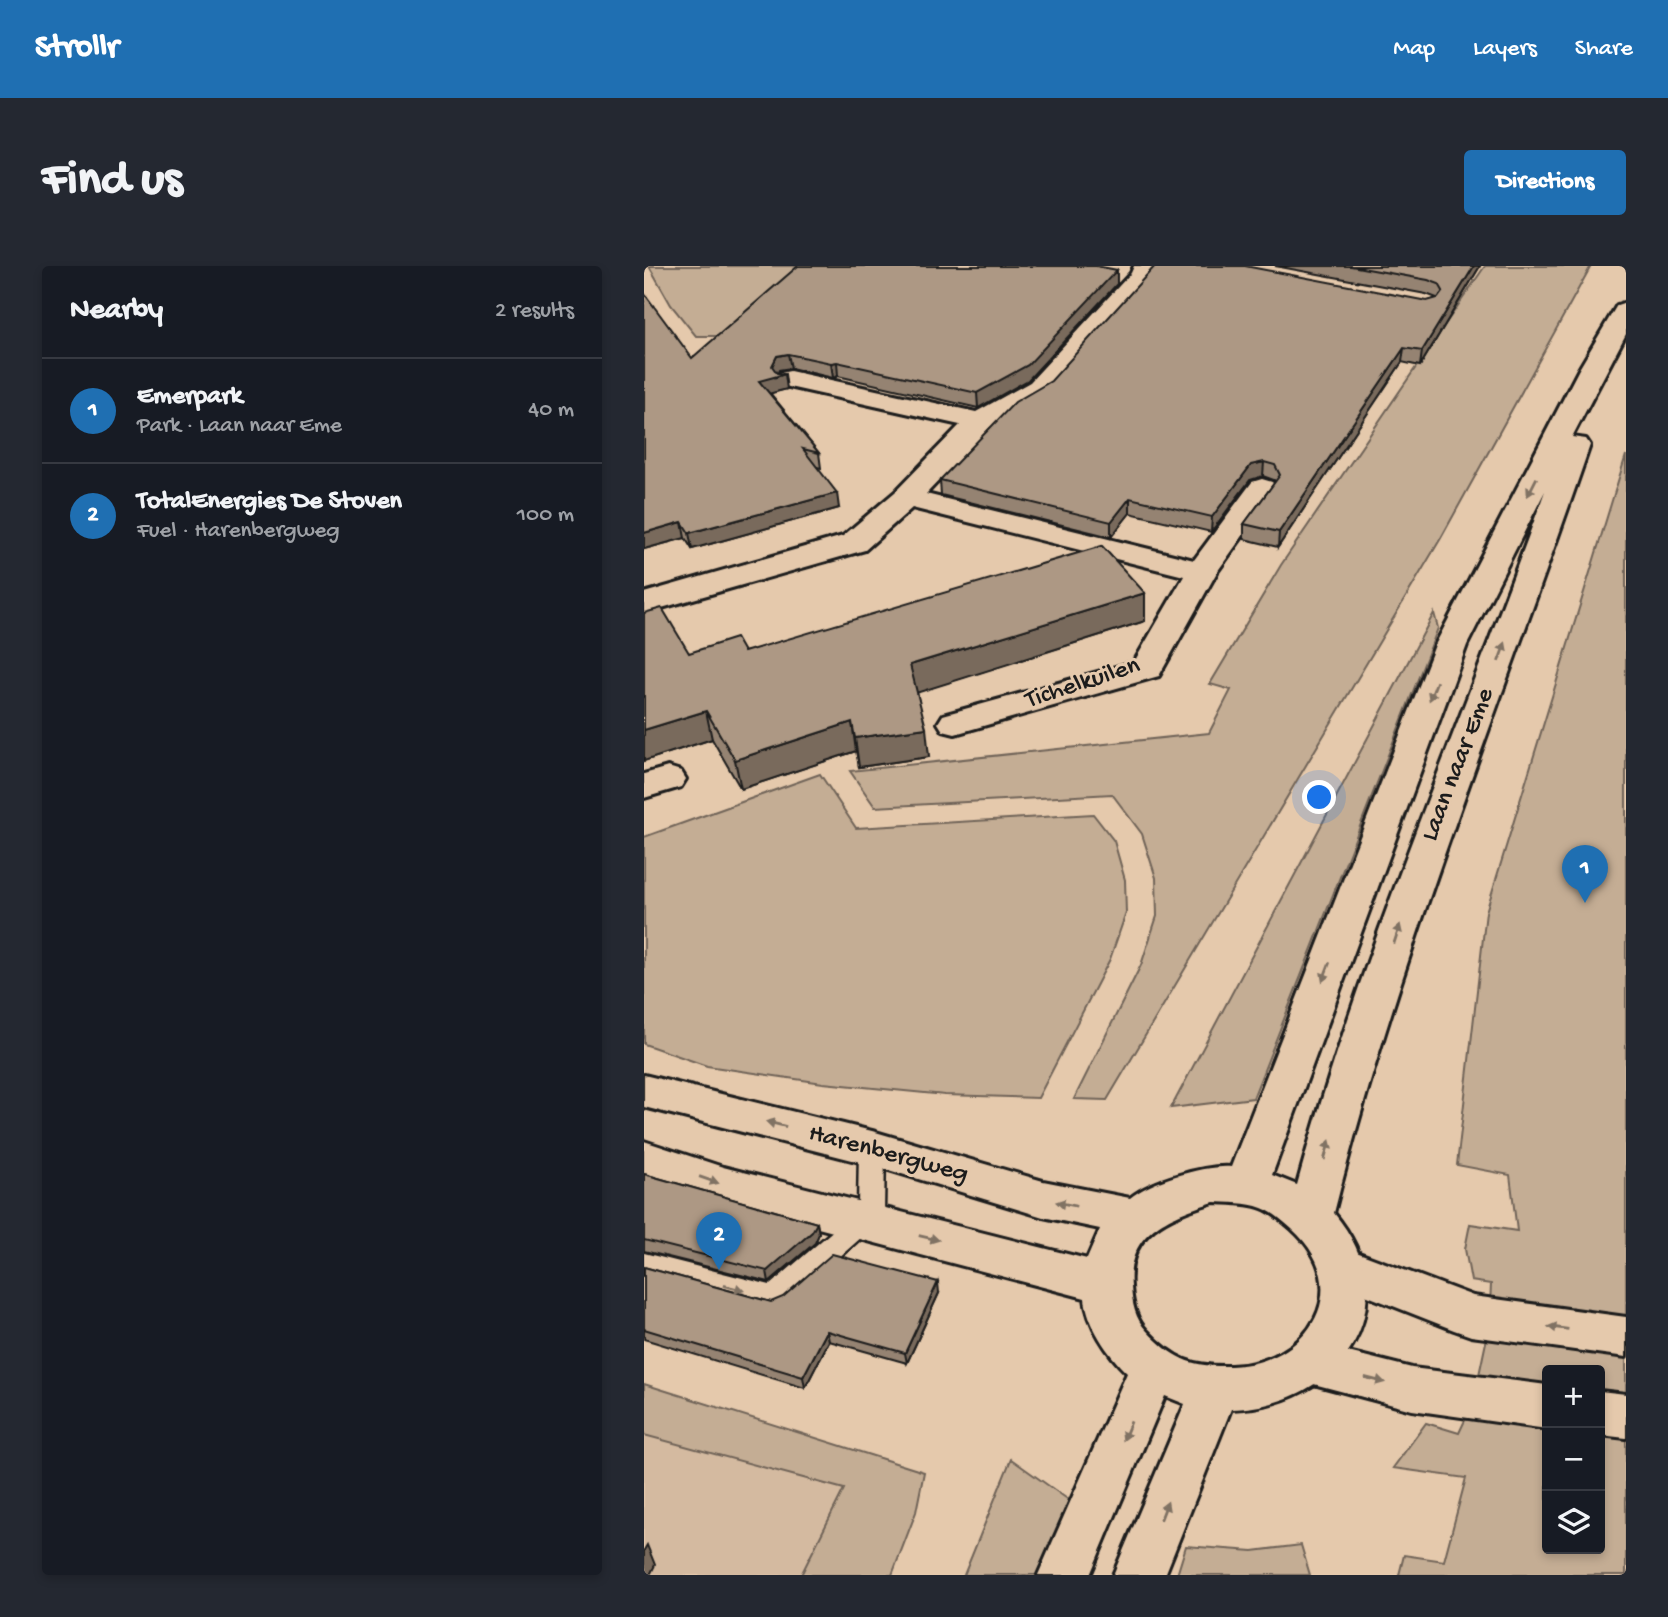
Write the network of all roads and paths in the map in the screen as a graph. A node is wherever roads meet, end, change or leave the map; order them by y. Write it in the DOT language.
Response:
graph roads {
  1 [pos="1139,267"];
  2 [pos="1624,314"];
  3 [pos="790,379"];
  4 [pos="980,421"];
  5 [pos="1262,488"];
  6 [pos="906,498"];
  7 [pos="1202,571"];
  8 [pos="644,603"];
  9 [pos="955,723"];
  10 [pos="644,1091"];
  11 [pos="872,1149"];
  12 [pos="644,1158"];
  13 [pos="1245,1186"];
  14 [pos="1311,1216"];
  15 [pos="1133,1217"];
  16 [pos="862,1222"];
  17 [pos="644,1264"];
  18 [pos="1343,1266"];
  19 [pos="1104,1283"];
  20 [pos="1626,1337"];
  21 [pos="1308,1363"];
  22 [pos="1153,1368"];
  23 [pos="1215,1389"];
  24 [pos="1542,1406"];
  25 [pos="1605,1414"];
  26 [pos="1626,1416"];
  27 [pos="1064,1575"];
  28 [pos="1139,1575"];
  1 -- 4 [label="street"];
  2 -- 13 [label="street, Laan naar Eme, one-way"];
  14 -- 2 [label="street, Laan naar Eme, one-way"];
  3 -- 4 [label="street"];
  4 -- 6 [label="street"];
  5 -- 7 [label="street, Tichelkuilen"];
  6 -- 7 [label="street"];
  6 -- 8 [label="street"];
  7 -- 9 [label="street, Tichelkuilen"];
  11 -- 10 [label="street, Harenbergweg, one-way"];
  15 -- 11 [label="street, Harenbergweg, one-way"];
  11 -- 16 [label="lane"];
  12 -- 16 [label="street, one-way"];
  13 -- 14 [label="street"];
  13 -- 15 [label="street"];
  14 -- 18 [label="street"];
  15 -- 19 [label="street"];
  17 -- 16 [label="lane, one-way"];
  16 -- 19 [label="street, one-way"];
  20 -- 18 [label="street, one-way"];
  18 -- 21 [label="street"];
  19 -- 22 [label="street"];
  21 -- 23 [label="street"];
  21 -- 24 [label="street, one-way"];
  22 -- 23 [label="street"];
  22 -- 27 [label="street, one-way"];
  28 -- 23 [label="street, one-way"];
  25 -- 26 [label="street"];
}
